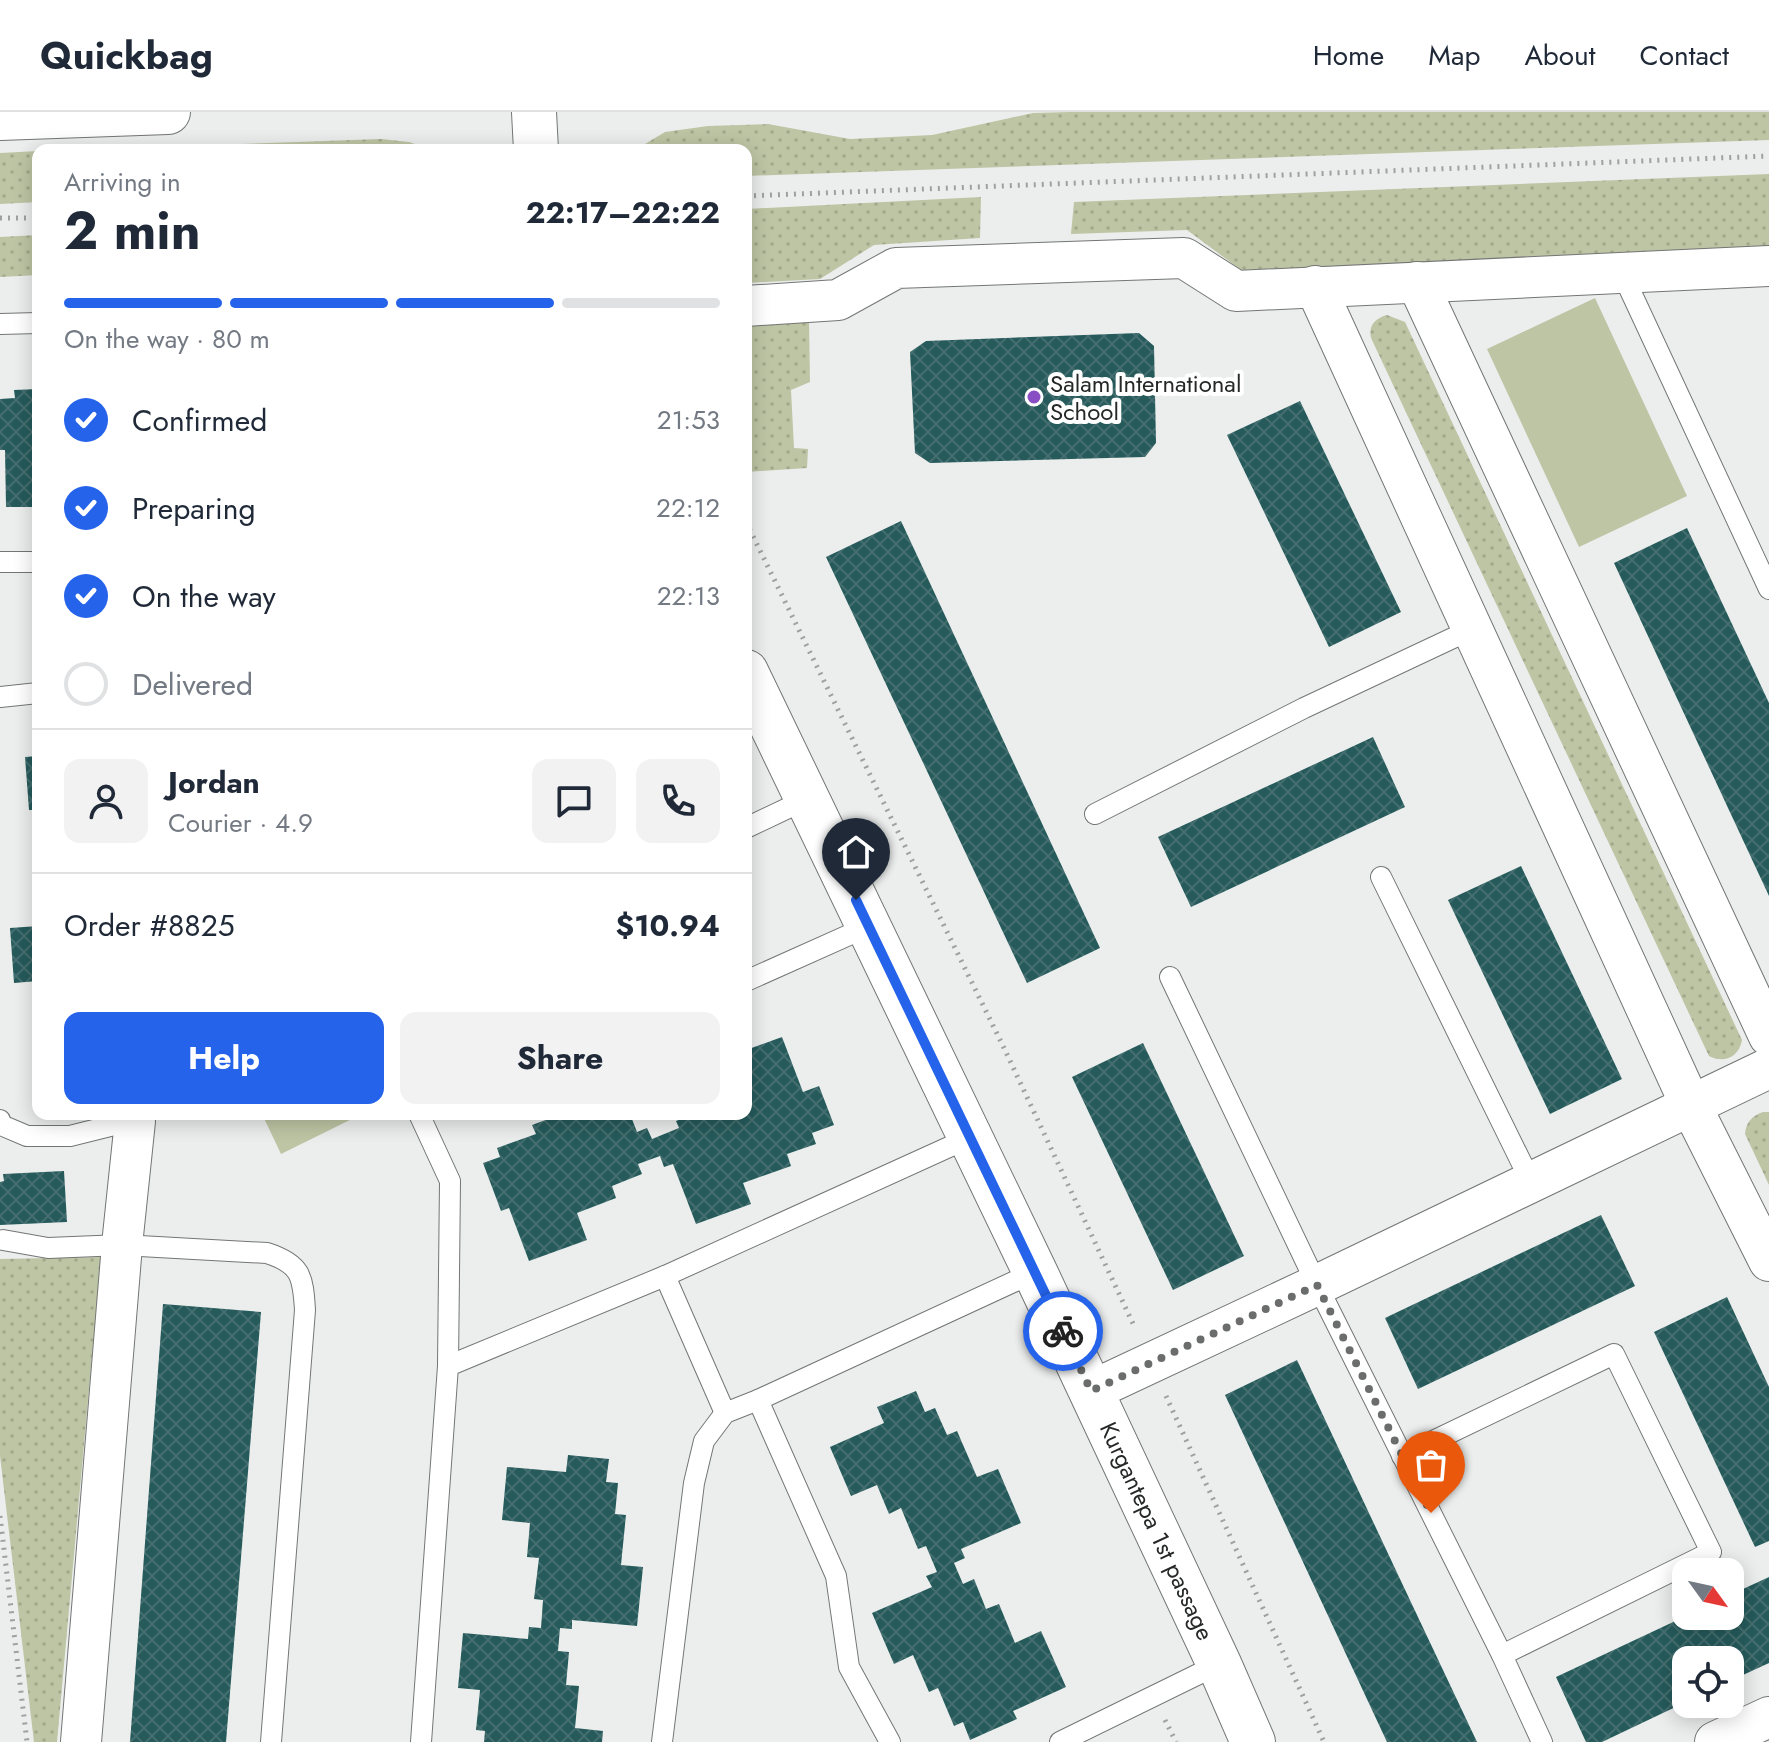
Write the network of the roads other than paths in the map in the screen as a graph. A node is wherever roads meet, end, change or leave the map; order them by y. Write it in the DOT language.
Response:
graph roads {
  1 [pos="168,112"];
  2 [pos="534,112"];
  3 [pos="0,118"];
  4 [pos="536,144"];
  5 [pos="1769,266"];
  6 [pos="1622,273"];
  7 [pos="1417,282"];
  8 [pos="1315,286"];
  9 [pos="752,306"];
  10 [pos="32,323"];
  11 [pos="0,324"];
  12 [pos="0,562"];
  13 [pos="32,562"];
  14 [pos="1769,589"];
  15 [pos="1472,629"];
  16 [pos="752,684"];
  17 [pos="32,694"];
  18 [pos="0,697"];
  19 [pos="807,799"];
  20 [pos="1095,814"];
  21 [pos="752,825"];
  22 [pos="1381,877"];
  23 [pos="869,926"];
  24 [pos="1170,977"];
  25 [pos="752,978"];
  26 [pos="1769,1036"];
  27 [pos="1769,1068"];
  28 [pos="1691,1106"];
  29 [pos="0,1120"];
  30 [pos="131,1120"];
  31 [pos="142,1120"];
  32 [pos="422,1120"];
  33 [pos="971,1137"];
  34 [pos="1531,1182"];
  35 [pos="3,1240"];
  36 [pos="122,1245"];
  37 [pos="1769,1261"];
  38 [pos="1035,1272"];
  39 [pos="665,1276"];
  40 [pos="1317,1285"];
  41 [pos="448,1366"];
  42 [pos="1091,1391"];
  43 [pos="758,1400"];
  44 [pos="725,1413"];
  45 [pos="1402,1456"];
  46 [pos="1502,1655"];
  47 [pos="1219,1664"];
  48 [pos="1769,1717"];
  49 [pos="81,1742"];
  50 [pos="271,1742"];
  51 [pos="421,1742"];
  52 [pos="662,1742"];
  53 [pos="890,1742"];
  54 [pos="1060,1742"];
  55 [pos="1253,1742"];
  56 [pos="1542,1742"];
  57 [pos="1715,1742"];
  1 -- 3 [label="street"];
  2 -- 4 [label="street"];
  5 -- 6 [label="street"];
  6 -- 7 [label="street"];
  6 -- 14 [label="lane"];
  7 -- 8 [label="street"];
  7 -- 26 [label="street"];
  8 -- 9 [label="street"];
  8 -- 15 [label="street"];
  10 -- 11 [label="lane"];
  12 -- 13 [label="lane"];
  15 -- 20 [label="lane"];
  15 -- 28 [label="street"];
  16 -- 19 [label="street, Kurgantepa 1st passage"];
  17 -- 18 [label="lane"];
  19 -- 21 [label="lane"];
  19 -- 23 [label="street, Kurgantepa 1st passage"];
  22 -- 34 [label="lane"];
  23 -- 25 [label="lane"];
  23 -- 33 [label="street, Kurgantepa 1st passage"];
  24 -- 40 [label="lane"];
  27 -- 28 [label="street"];
  28 -- 34 [label="street"];
  28 -- 37 [label="street"];
  29 -- 30 [label="lane"];
  31 -- 36 [label="street"];
  32 -- 41 [label="lane"];
  33 -- 38 [label="street, Kurgantepa 1st passage"];
  33 -- 39 [label="lane"];
  34 -- 40 [label="street"];
  35 -- 36 [label="lane"];
  36 -- 49 [label="street"];
  36 -- 50 [label="lane"];
  38 -- 42 [label="street, Kurgantepa 1st passage"];
  38 -- 43 [label="lane"];
  39 -- 41 [label="lane"];
  39 -- 44 [label="lane"];
  40 -- 42 [label="street"];
  40 -- 45 [label="lane"];
  41 -- 51 [label="lane"];
  42 -- 47 [label="street, Kurgantepa 1st passage"];
  43 -- 44 [label="lane"];
  43 -- 53 [label="lane"];
  44 -- 52 [label="lane"];
  45 -- 46 [label="lane"];
  45 -- 46 [label="lane"];
  46 -- 56 [label="lane"];
  47 -- 54 [label="lane"];
  47 -- 55 [label="street, Kurgantepa 1st passage"];
  48 -- 57 [label="street"];
}
